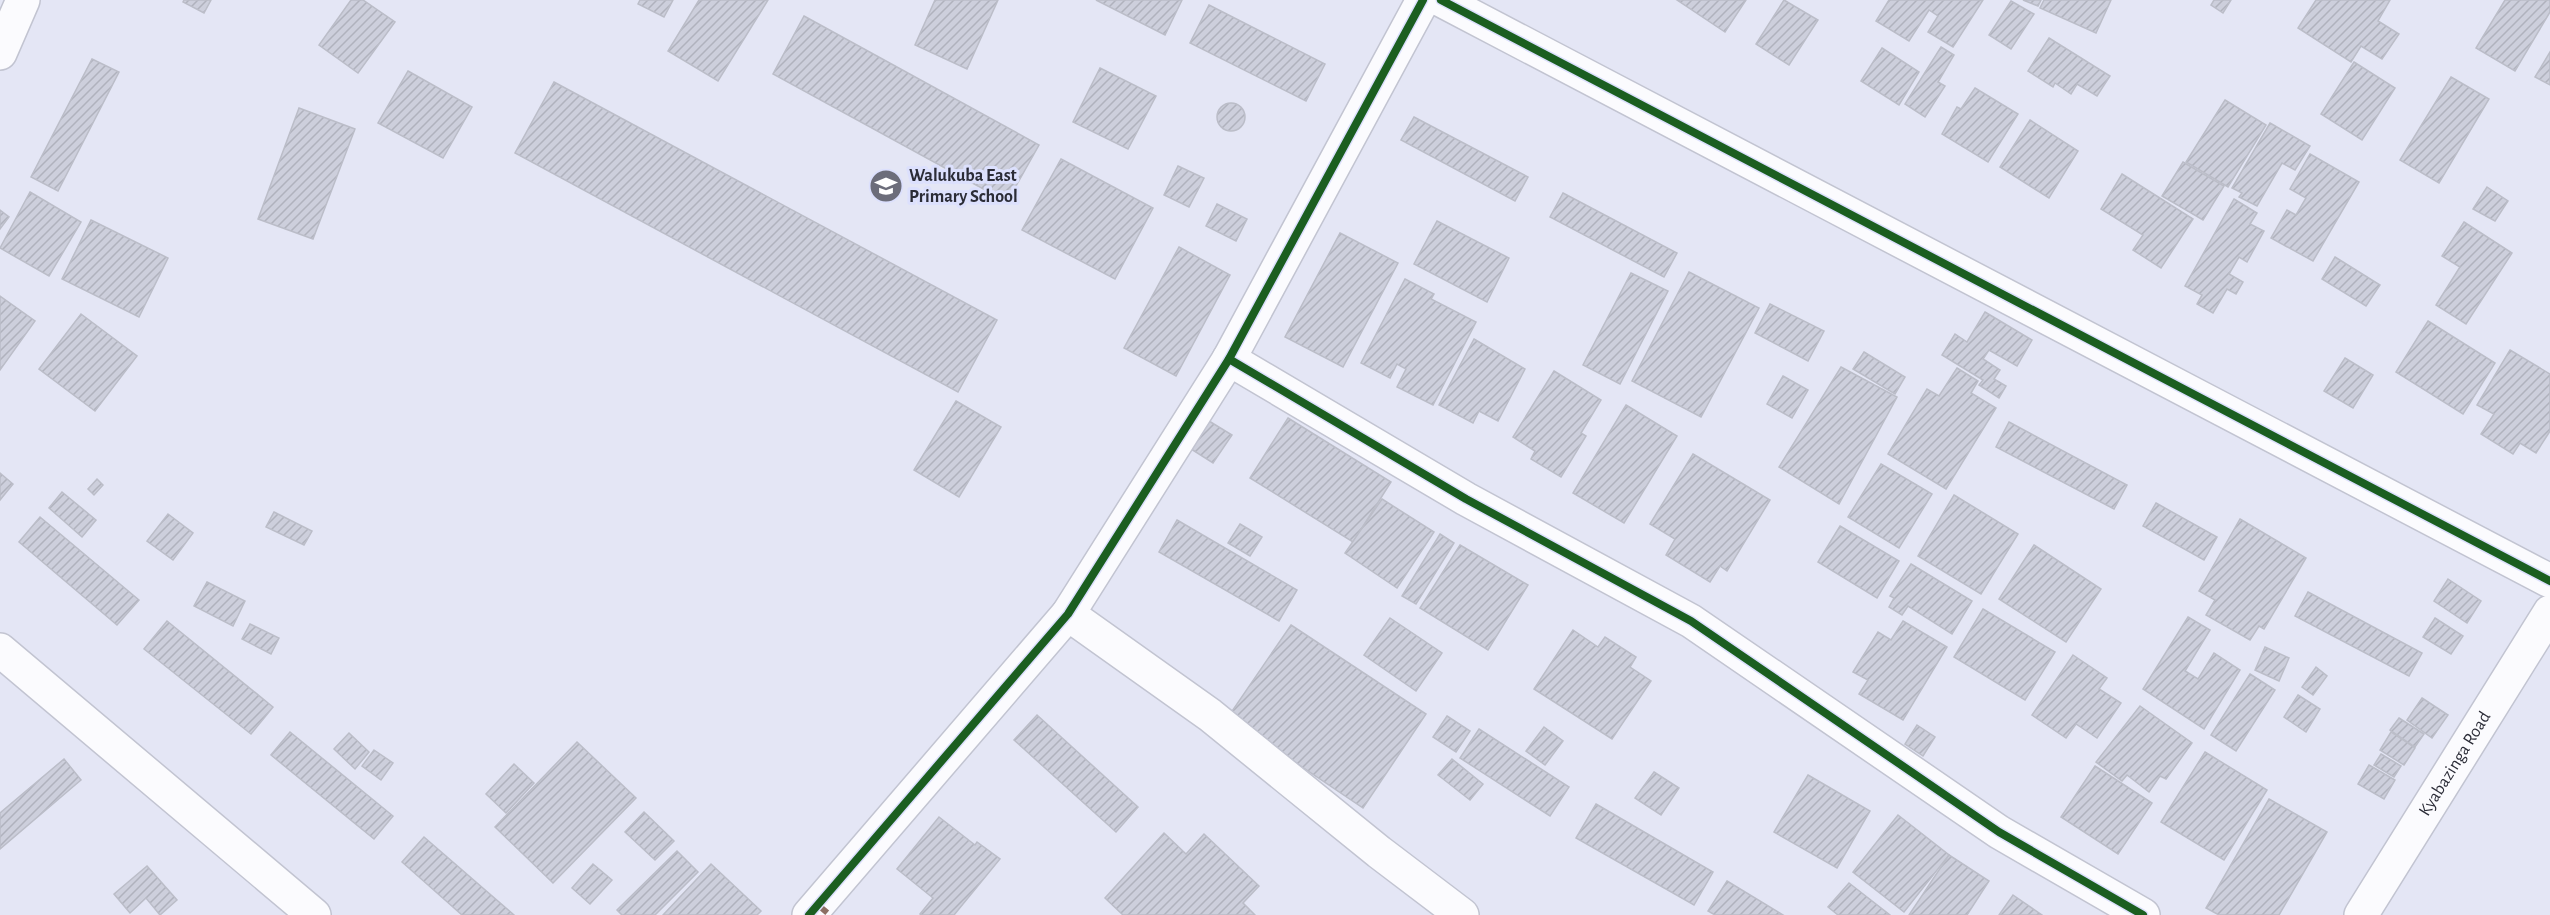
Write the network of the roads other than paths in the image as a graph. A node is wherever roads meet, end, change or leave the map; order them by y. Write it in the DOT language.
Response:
graph roads {
  1 [pos="23,0"];
  2 [pos="1423,0"];
  3 [pos="1441,0"];
  4 [pos="0,53"];
  5 [pos="1229,359"];
  6 [pos="2550,581"];
  7 [pos="2550,612"];
  8 [pos="1068,614"];
  9 [pos="0,650"];
  10 [pos="315,915"];
  11 [pos="809,915"];
  12 [pos="1462,915"];
  13 [pos="2143,915"];
  14 [pos="2361,915"];
  1 -- 4 [label="street"];
  2 -- 5 [label="street"];
  3 -- 6 [label="street"];
  5 -- 8 [label="street"];
  5 -- 13 [label="street"];
  7 -- 14 [label="street, Kyabazinga Road"];
  8 -- 11 [label="street"];
  8 -- 12 [label="street"];
  9 -- 10 [label="street"];
}
